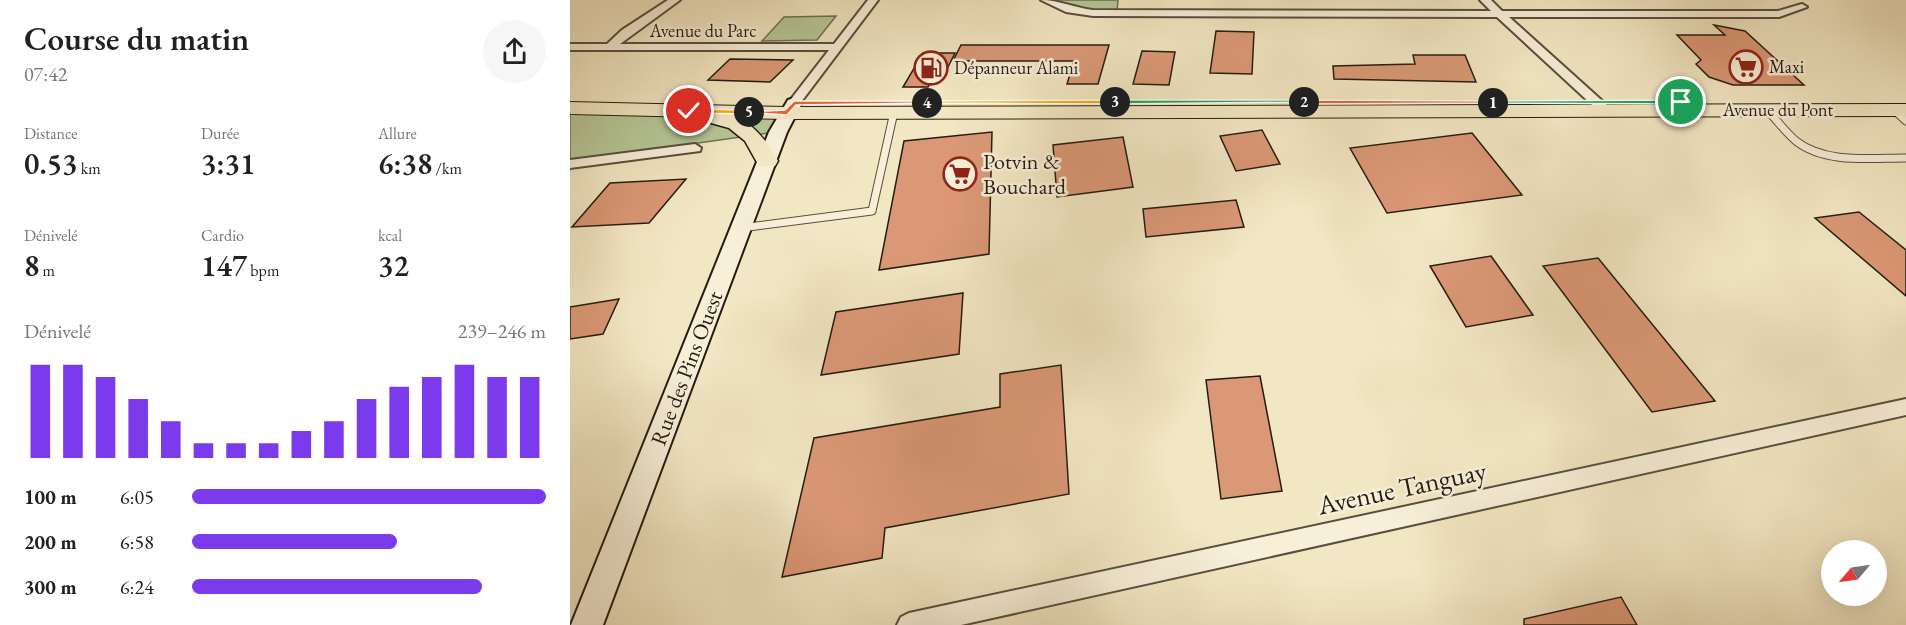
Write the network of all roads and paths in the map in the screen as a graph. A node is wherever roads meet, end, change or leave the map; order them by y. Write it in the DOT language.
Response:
graph roads {
  1 [pos="675,0"];
  2 [pos="873,0"];
  3 [pos="1046,0"];
  4 [pos="1334,0"];
  5 [pos="1485,0"];
  6 [pos="1802,7"];
  7 [pos="1337,13"];
  8 [pos="1500,13"];
  9 [pos="570,47"];
  10 [pos="836,47"];
  11 [pos="608,49"];
  12 [pos="570,100"];
  13 [pos="1601,107"];
  14 [pos="570,108"];
  15 [pos="790,108"];
  16 [pos="1767,110"];
  17 [pos="689,111"];
  18 [pos="1903,111"];
  19 [pos="894,112"];
  20 [pos="695,148"];
  21 [pos="1906,158"];
  22 [pos="767,161"];
  23 [pos="570,164"];
  24 [pos="740,228"];
  25 [pos="1906,407"];
  26 [pos="587,625"];
  27 [pos="909,625"];
  1 -- 11 [label="street"];
  2 -- 10 [label="street"];
  3 -- 7 [label="street"];
  4 -- 7 [label="street"];
  5 -- 8 [label="street"];
  6 -- 8 [label="street"];
  7 -- 8 [label="street"];
  8 -- 13 [label="street"];
  9 -- 11 [label="street, Avenue du Parc"];
  10 -- 11 [label="street, Avenue du Parc"];
  10 -- 15 [label="street"];
  12 -- 15 [label="main road, Avenue du Pont"];
  13 -- 15 [label="main road, Avenue du Pont"];
  13 -- 16 [label="main road, Avenue du Pont"];
  13 -- 18 [label="main road, Avenue du Pont"];
  13 -- 19 [label="main road, Avenue du Pont"];
  14 -- 17 [label="main road, Avenue du Pont"];
  15 -- 17 [label="main road, Avenue du Pont"];
  15 -- 19 [label="main road, Avenue du Pont"];
  15 -- 22 [label="main road, Rue des Pins Ouest"];
  16 -- 18 [label="main road, Avenue du Pont"];
  16 -- 21 [label="lane"];
  17 -- 22 [label="highway"];
  19 -- 24 [label="lane"];
  20 -- 23 [label="street"];
  22 -- 24 [label="main road, Rue des Pins Ouest"];
  24 -- 26 [label="main road, Rue des Pins Ouest"];
  25 -- 27 [label="street, Avenue Tanguay"];
}
